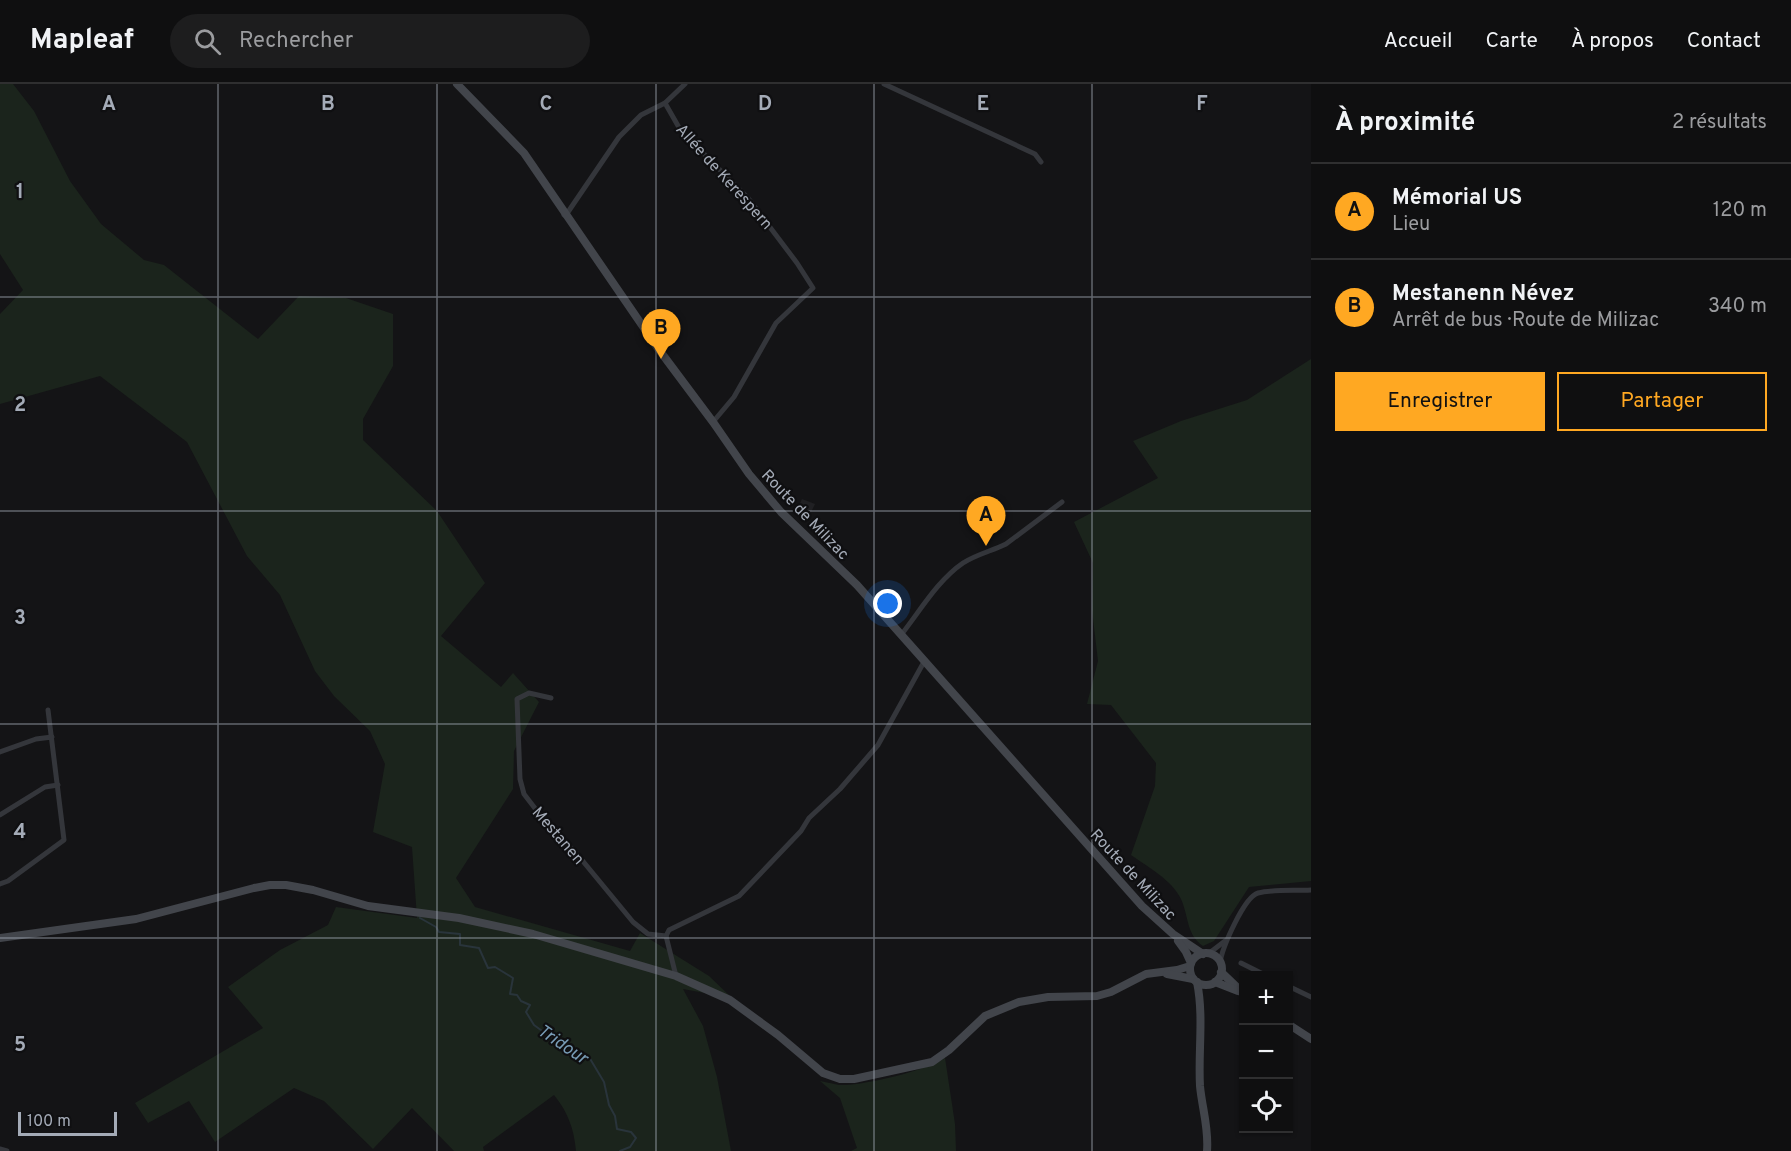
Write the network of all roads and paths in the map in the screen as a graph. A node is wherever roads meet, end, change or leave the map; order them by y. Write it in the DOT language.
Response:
graph roads {
  1 [pos="457,84"];
  2 [pos="685,84"];
  3 [pos="884,84"];
  4 [pos="664,103"];
  5 [pos="1041,162"];
  6 [pos="564,215"];
  7 [pos="713,422"];
  8 [pos="1062,502"];
  9 [pos="901,635"];
  10 [pos="925,660"];
  11 [pos="551,698"];
  12 [pos="48,710"];
  13 [pos="52,737"];
  14 [pos="0,752"];
  15 [pos="58,785"];
  16 [pos="0,815"];
  17 [pos="0,884"];
  18 [pos="1311,890"];
  19 [pos="1173,934"];
  20 [pos="666,936"];
  21 [pos="0,938"];
  22 [pos="1227,940"];
  23 [pos="1205,954"];
  24 [pos="1220,963"];
  25 [pos="1241,963"];
  26 [pos="1190,964"];
  27 [pos="1258,971"];
  28 [pos="1157,972"];
  29 [pos="1221,972"];
  30 [pos="676,976"];
  31 [pos="1195,981"];
  32 [pos="1213,983"];
  33 [pos="1293,989"];
  34 [pos="1239,990"];
  35 [pos="1239,992"];
  36 [pos="1311,998"];
  37 [pos="1201,1002"];
  38 [pos="1290,1025"];
  39 [pos="1311,1039"];
  40 [pos="0,1149"];
  41 [pos="8,1151"];
  42 [pos="1207,1151"];
  1 -- 6 [label="street, Route de Milizac"];
  2 -- 4 [label="street"];
  3 -- 5 [label="street"];
  4 -- 6 [label="street"];
  4 -- 7 [label="street, Allée de Kerespern"];
  6 -- 7 [label="street, Route de Milizac"];
  7 -- 9 [label="street, Route de Milizac"];
  8 -- 9 [label="street"];
  9 -- 10 [label="street, Route de Milizac"];
  10 -- 19 [label="street, Route de Milizac"];
  10 -- 20 [label="street"];
  11 -- 20 [label="street, Mestanen"];
  12 -- 13 [label="street"];
  13 -- 14 [label="street"];
  13 -- 15 [label="street"];
  15 -- 16 [label="street"];
  15 -- 17 [label="street"];
  18 -- 22 [label="street"];
  19 -- 23 [label="street, Route de Milizac"];
  19 -- 26 [label="street, Route de Milizac"];
  20 -- 30 [label="street"];
  21 -- 30 [label="street"];
  22 -- 23 [label="street"];
  22 -- 24 [label="street"];
  23 -- 24 [label="street"];
  23 -- 26 [label="street"];
  24 -- 29 [label="street"];
  25 -- 27 [label="street"];
  26 -- 28 [label="street"];
  26 -- 31 [label="street"];
  28 -- 30 [label="street"];
  28 -- 31 [label="street"];
  29 -- 32 [label="street"];
  29 -- 34 [label="street"];
  31 -- 32 [label="street"];
  31 -- 37 [label="street"];
  32 -- 35 [label="street"];
  32 -- 37 [label="street"];
  33 -- 36 [label="street"];
  37 -- 42 [label="street"];
  38 -- 39 [label="street"];
  40 -- 41 [label="street"];
}
